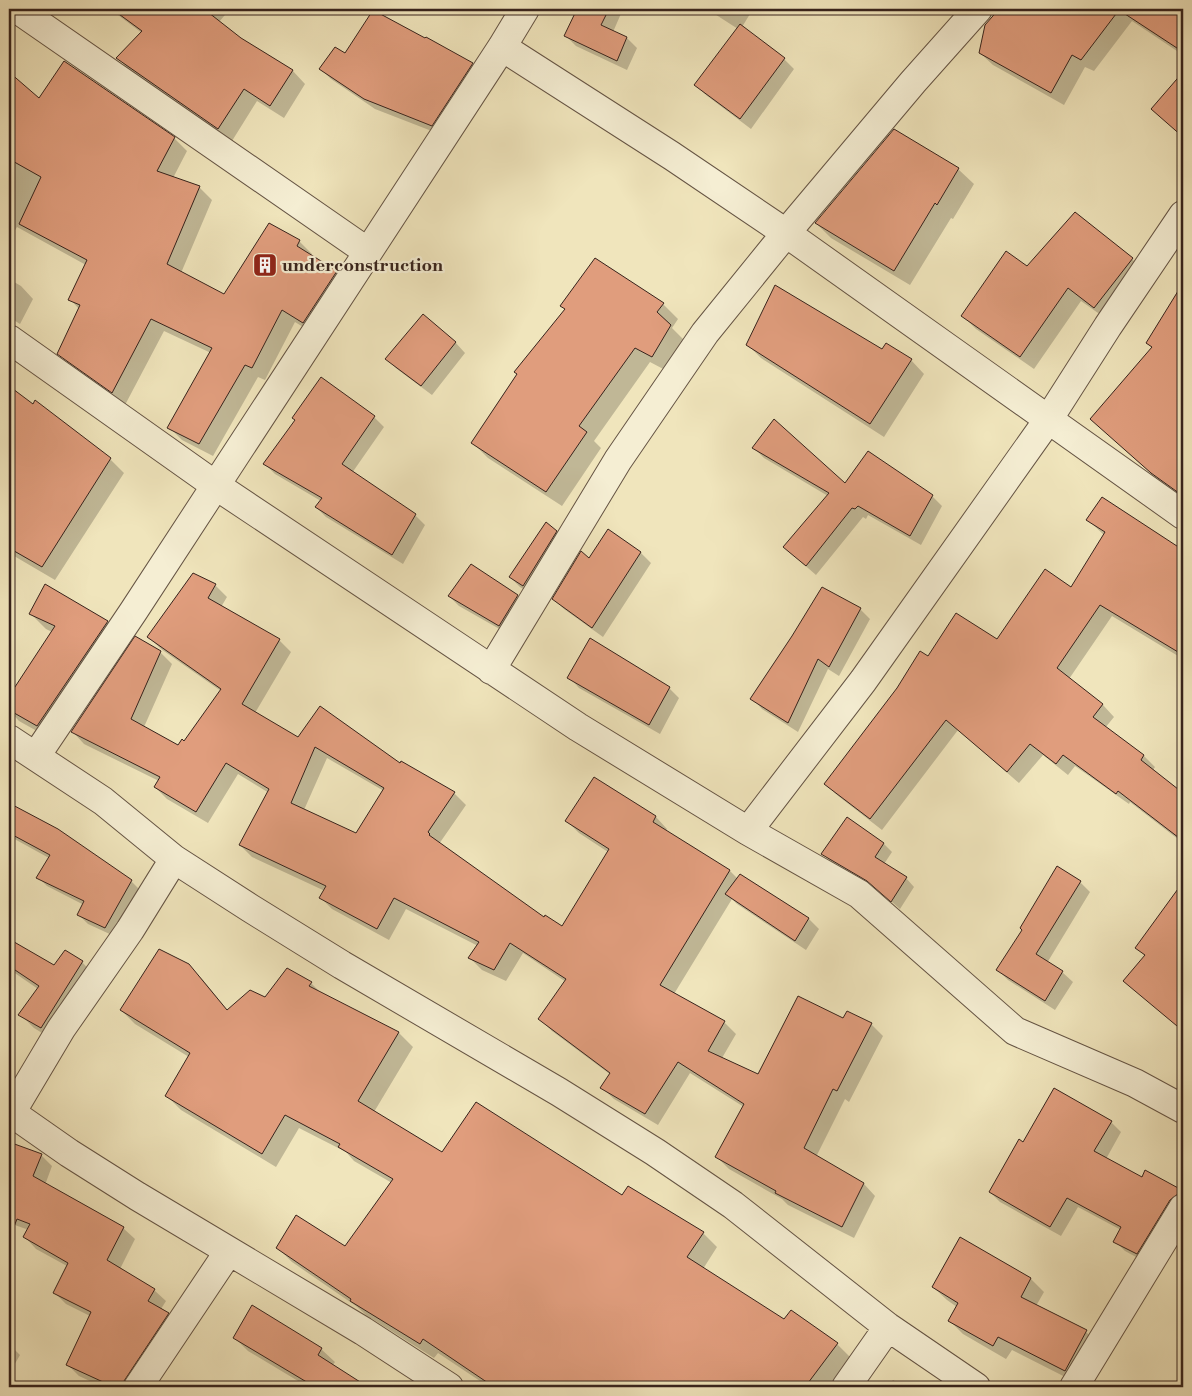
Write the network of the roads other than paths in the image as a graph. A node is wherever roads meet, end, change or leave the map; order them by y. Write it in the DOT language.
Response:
graph roads {
  1 [pos="17,9"];
  2 [pos="525,9"];
  3 [pos="978,9"];
  4 [pos="502,47"];
  5 [pos="1183,215"];
  6 [pos="786,233"];
  7 [pos="368,252"];
  8 [pos="9,339"];
  9 [pos="1048,420"];
  10 [pos="216,484"];
  11 [pos="1183,515"];
  12 [pos="491,670"];
  13 [pos="9,739"];
  14 [pos="36,756"];
  15 [pos="748,830"];
  16 [pos="174,858"];
  17 [pos="1183,1109"];
  18 [pos="10,1112"];
  19 [pos="1183,1208"];
  20 [pos="229,1251"];
  21 [pos="888,1327"];
  22 [pos="138,1387"];
  23 [pos="449,1387"];
  24 [pos="846,1387"];
  25 [pos="976,1387"];
  26 [pos="1074,1387"];
  1 -- 7 [label="street"];
  2 -- 4 [label="street"];
  3 -- 6 [label="street"];
  4 -- 6 [label="street"];
  4 -- 7 [label="street"];
  5 -- 9 [label="street"];
  6 -- 9 [label="street"];
  6 -- 12 [label="street"];
  7 -- 10 [label="street"];
  8 -- 10 [label="street"];
  9 -- 11 [label="street"];
  9 -- 15 [label="street"];
  10 -- 12 [label="street"];
  10 -- 14 [label="street"];
  12 -- 15 [label="street"];
  13 -- 14 [label="street"];
  14 -- 16 [label="street"];
  15 -- 17 [label="street"];
  16 -- 18 [label="street"];
  16 -- 21 [label="street"];
  18 -- 20 [label="street"];
  19 -- 26 [label="street"];
  20 -- 22 [label="street"];
  20 -- 23 [label="street"];
  21 -- 24 [label="street"];
  21 -- 25 [label="street"];
}
